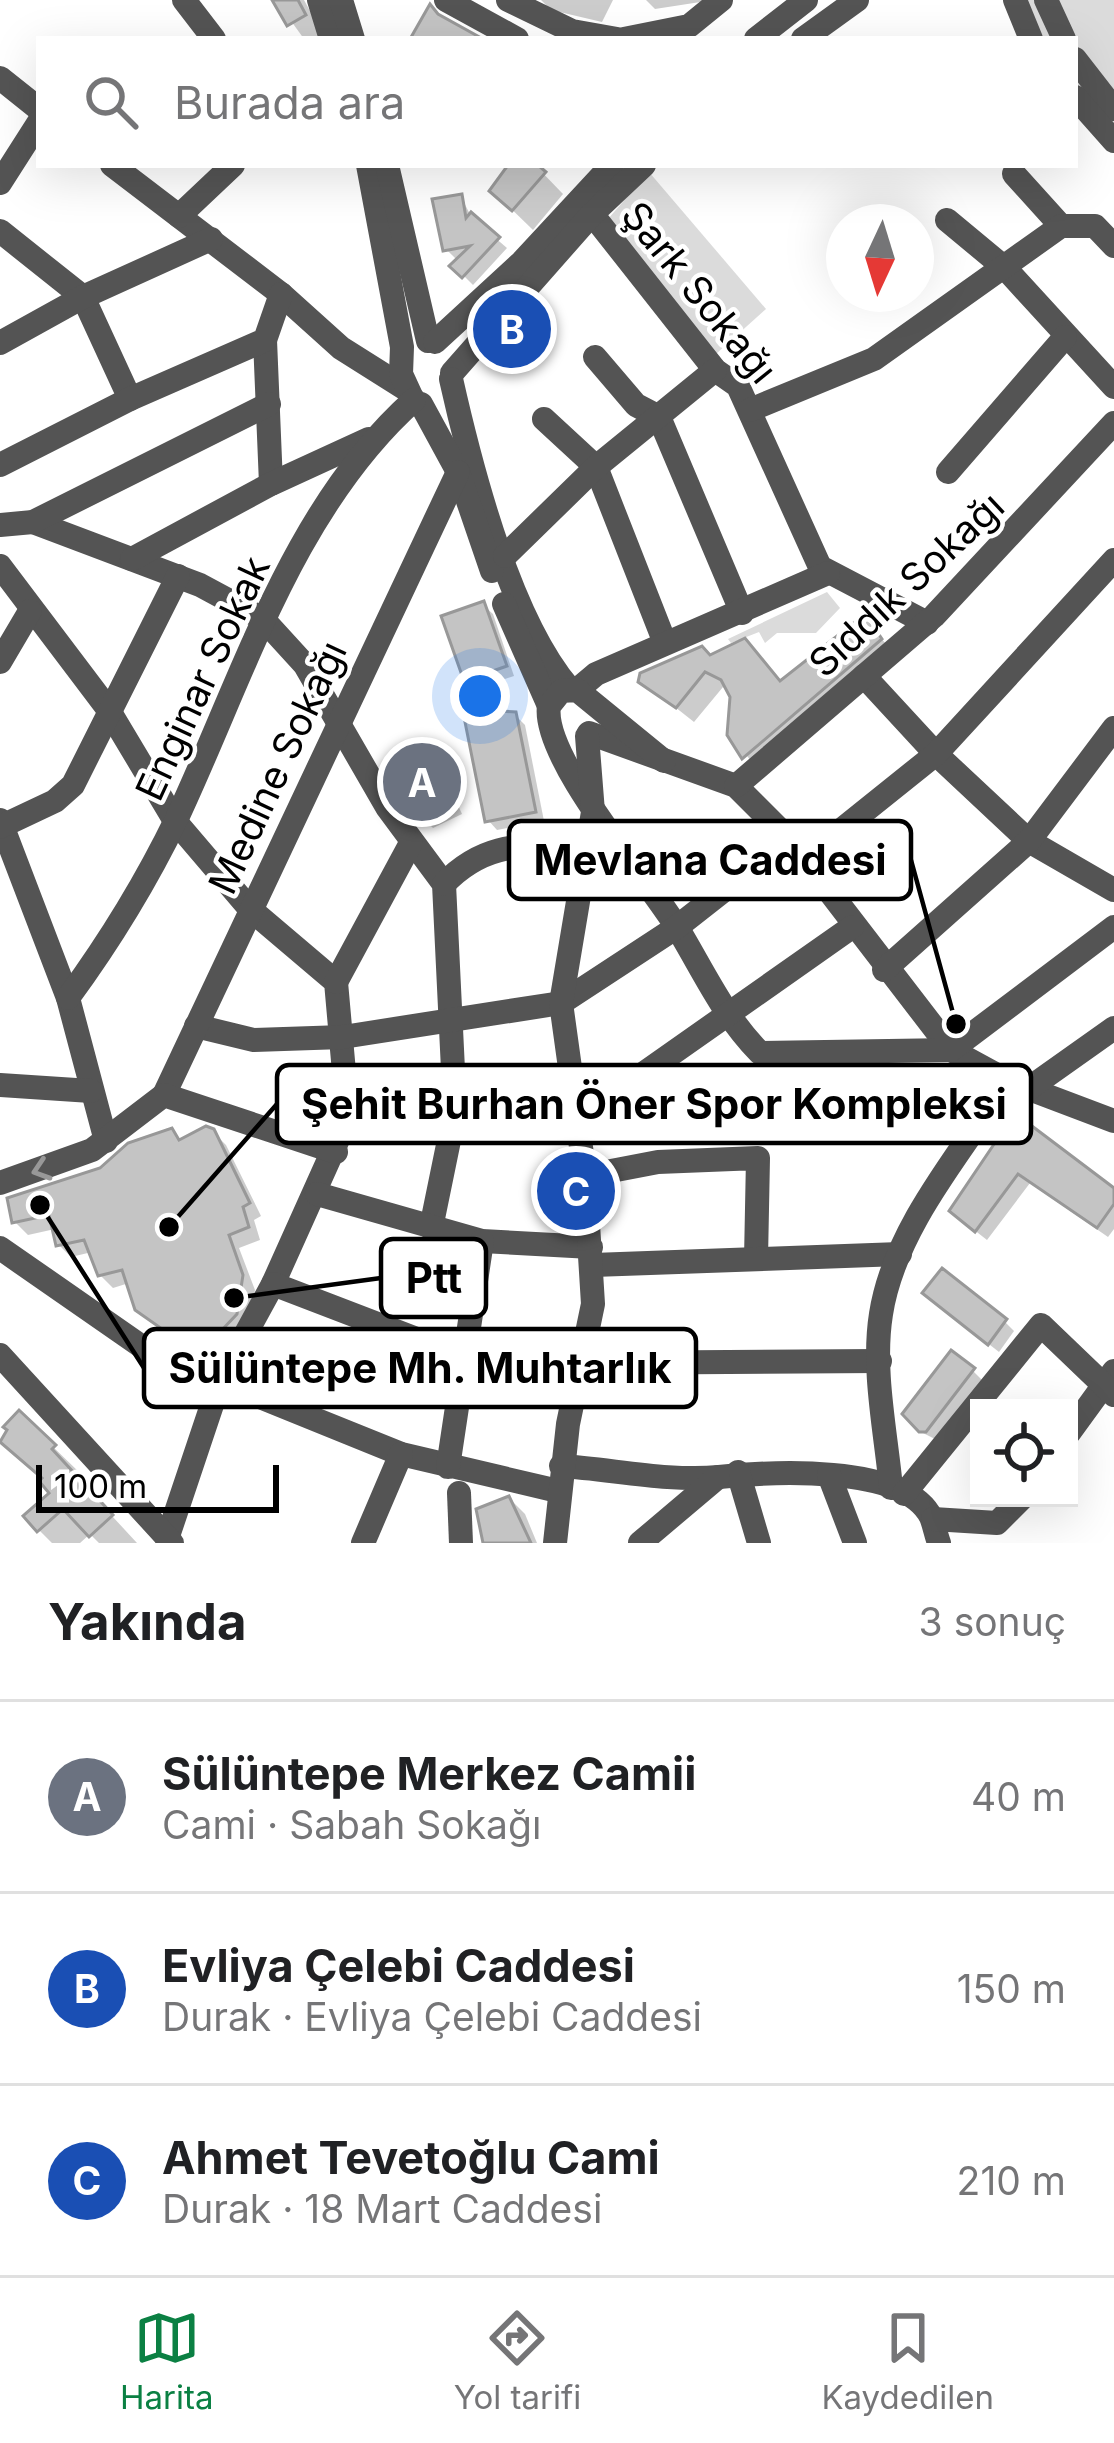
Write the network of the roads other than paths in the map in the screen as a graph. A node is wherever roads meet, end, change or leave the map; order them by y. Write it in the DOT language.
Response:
graph roads {
  1 [pos="184,0"];
  2 [pos="319,0"];
  3 [pos="341,0"];
  4 [pos="446,0"];
  5 [pos="508,0"];
  6 [pos="721,0"];
  7 [pos="806,0"];
  8 [pos="857,0"];
  9 [pos="1015,0"];
  10 [pos="1046,0"];
  11 [pos="704,31"];
  12 [pos="212,36"];
  13 [pos="330,36"];
  14 [pos="352,36"];
  15 [pos="512,36"];
  16 [pos="603,36"];
  17 [pos="652,36"];
  18 [pos="760,36"];
  19 [pos="807,36"];
  20 [pos="1030,36"];
  21 [pos="1063,36"];
  22 [pos="1078,63"];
  23 [pos="0,78"];
  24 [pos="1078,100"];
  25 [pos="36,107"];
  26 [pos="1114,109"];
  27 [pos="36,127"];
  28 [pos="1114,141"];
  29 [pos="116,168"];
  30 [pos="230,168"];
  31 [pos="369,168"];
  32 [pos="388,168"];
  33 [pos="609,168"];
  34 [pos="641,168"];
  35 [pos="1014,174"];
  36 [pos="0,183"];
  37 [pos="592,214"];
  38 [pos="179,216"];
  39 [pos="947,220"];
  40 [pos="1061,226"];
  41 [pos="0,231"];
  42 [pos="211,239"];
  43 [pos="1114,247"];
  44 [pos="1006,269"];
  45 [pos="281,294"];
  46 [pos="83,297"];
  47 [pos="1064,337"];
  48 [pos="266,340"];
  49 [pos="432,342"];
  50 [pos="0,343"];
  51 [pos="595,357"];
  52 [pos="715,370"];
  53 [pos="452,376"];
  54 [pos="409,383"];
  55 [pos="1114,387"];
  56 [pos="130,400"];
  57 [pos="269,404"];
  58 [pos="750,410"];
  59 [pos="659,417"];
  60 [pos="544,419"];
  61 [pos="1114,423"];
  62 [pos="371,438"];
  63 [pos="0,465"];
  64 [pos="596,467"];
  65 [pos="458,472"];
  66 [pos="948,472"];
  67 [pos="271,484"];
  68 [pos="33,522"];
  69 [pos="0,525"];
  70 [pos="505,556"];
  71 [pos="132,559"];
  72 [pos="1114,560"];
  73 [pos="0,566"];
  74 [pos="828,574"];
  75 [pos="178,576"];
  76 [pos="30,611"];
  77 [pos="742,613"];
  78 [pos="263,619"];
  79 [pos="927,622"];
  80 [pos="664,643"];
  81 [pos="0,662"];
  82 [pos="864,676"];
  83 [pos="583,690"];
  84 [pos="549,706"];
  85 [pos="108,710"];
  86 [pos="336,722"];
  87 [pos="1114,728"];
  88 [pos="555,734"];
  89 [pos="588,735"];
  90 [pos="936,754"];
  91 [pos="664,761"];
  92 [pos="736,786"];
  93 [pos="593,812"];
  94 [pos="175,821"];
  95 [pos="1,824"];
  96 [pos="1029,842"];
  97 [pos="411,843"];
  98 [pos="589,844"];
  99 [pos="797,849"];
  100 [pos="444,884"];
  101 [pos="1114,890"];
  102 [pos="250,909"];
  103 [pos="677,927"];
  104 [pos="852,927"];
  105 [pos="1114,927"];
  106 [pos="884,970"];
  107 [pos="336,982"];
  108 [pos="68,998"];
  109 [pos="561,1003"];
  110 [pos="452,1018"];
  111 [pos="726,1018"];
  112 [pos="196,1027"];
  113 [pos="1114,1028"];
  114 [pos="343,1037"];
  115 [pos="950,1050"];
  116 [pos="0,1061"];
  117 [pos="1018,1085"];
  118 [pos="5,1086"];
  119 [pos="91,1090"];
  120 [pos="164,1095"];
  121 [pos="576,1121"];
  122 [pos="1114,1121"];
  123 [pos="106,1141"];
  124 [pos="336,1152"];
  125 [pos="585,1176"];
  126 [pos="0,1183"];
  127 [pos="316,1194"];
  128 [pos="431,1228"];
  129 [pos="482,1241"];
  130 [pos="0,1248"];
  131 [pos="900,1254"];
  132 [pos="592,1256"];
  133 [pos="756,1259"];
  134 [pos="273,1284"];
  135 [pos="0,1355"];
  136 [pos="466,1358"];
  137 [pos="880,1360"];
  138 [pos="584,1363"];
  139 [pos="220,1381"];
  140 [pos="1110,1384"];
  141 [pos="1078,1422"];
  142 [pos="401,1454"];
  143 [pos="448,1467"];
  144 [pos="728,1475"];
  145 [pos="829,1475"];
  146 [pos="560,1478"];
  147 [pos="897,1491"];
  148 [pos="459,1493"];
  149 [pos="1013,1507"];
  150 [pos="936,1531"];
  151 [pos="172,1542"];
  152 [pos="636,1542"];
  153 [pos="363,1543"];
  154 [pos="461,1543"];
  155 [pos="555,1543"];
  156 [pos="759,1543"];
  157 [pos="855,1543"];
  1 -- 12 [label="street"];
  2 -- 13 [label="street"];
  3 -- 14 [label="street"];
  4 -- 15 [label="street"];
  5 -- 16 [label="street"];
  6 -- 11 [label="street"];
  7 -- 18 [label="street"];
  8 -- 19 [label="street"];
  9 -- 20 [label="street"];
  10 -- 21 [label="street"];
  11 -- 17 [label="street"];
  22 -- 26 [label="street"];
  23 -- 25 [label="street"];
  24 -- 28 [label="street"];
  27 -- 36 [label="street"];
  29 -- 38 [label="street"];
  30 -- 38 [label="street"];
  31 -- 54 [label="street"];
  32 -- 49 [label="street"];
  33 -- 49 [label="street"];
  34 -- 37 [label="street"];
  35 -- 40 [label="street"];
  37 -- 52 [label="street, Şark Sokağı"];
  37 -- 53 [label="street"];
  38 -- 42 [label="street"];
  39 -- 44 [label="street"];
  40 -- 43 [label="street"];
  40 -- 44 [label="street"];
  41 -- 46 [label="street"];
  42 -- 45 [label="street"];
  42 -- 46 [label="street"];
  44 -- 47 [label="street"];
  44 -- 58 [label="street"];
  45 -- 48 [label="street"];
  45 -- 54 [label="street"];
  46 -- 50 [label="street"];
  46 -- 56 [label="street"];
  47 -- 55 [label="street"];
  47 -- 66 [label="street"];
  48 -- 56 [label="street"];
  48 -- 57 [label="street"];
  49 -- 53 [label="street"];
  49 -- 54 [label="street"];
  51 -- 59 [label="street"];
  52 -- 58 [label="street, Şark Sokağı"];
  52 -- 59 [label="street"];
  53 -- 54 [label="street"];
  53 -- 70 [label="street"];
  54 -- 62 [label="street, Enginar Sokak"];
  54 -- 65 [label="street"];
  56 -- 63 [label="street"];
  57 -- 67 [label="street"];
  57 -- 68 [label="street"];
  58 -- 74 [label="street, Şark Sokağı"];
  59 -- 64 [label="street"];
  59 -- 77 [label="street"];
  60 -- 64 [label="street"];
  61 -- 79 [label="street, Sıddık Sokağı"];
  62 -- 67 [label="street"];
  62 -- 78 [label="street, Enginar Sokak"];
  64 -- 70 [label="street"];
  64 -- 80 [label="street"];
  65 -- 84 [label="street"];
  65 -- 86 [label="street, Medine Sokağı"];
  67 -- 71 [label="street"];
  68 -- 69 [label="street"];
  68 -- 71 [label="street"];
  70 -- 83 [label="street"];
  71 -- 75 [label="street"];
  72 -- 90 [label="street"];
  73 -- 76 [label="street"];
  74 -- 77 [label="street"];
  74 -- 79 [label="street"];
  75 -- 78 [label="street"];
  75 -- 85 [label="street"];
  76 -- 81 [label="street"];
  76 -- 85 [label="street"];
  77 -- 80 [label="street"];
  78 -- 86 [label="street"];
  78 -- 94 [label="street, Enginar Sokak"];
  79 -- 82 [label="street, Sıddık Sokağı"];
  80 -- 83 [label="street"];
  82 -- 90 [label="street"];
  82 -- 92 [label="street, Sıddık Sokağı"];
  83 -- 84 [label="street"];
  83 -- 89 [label="street"];
  83 -- 91 [label="street"];
  84 -- 88 [label="street"];
  85 -- 94 [label="street"];
  85 -- 95 [label="street"];
  86 -- 97 [label="street"];
  86 -- 102 [label="street, Medine Sokağı"];
  87 -- 96 [label="street"];
  88 -- 89 [label="street"];
  88 -- 93 [label="street"];
  89 -- 91 [label="street"];
  89 -- 93 [label="street"];
  90 -- 96 [label="street"];
  90 -- 99 [label="street"];
  91 -- 92 [label="street"];
  92 -- 99 [label="street"];
  93 -- 98 [label="street"];
  93 -- 103 [label="street"];
  94 -- 102 [label="street"];
  94 -- 108 [label="street, Enginar Sokak"];
  95 -- 108 [label="street"];
  96 -- 101 [label="street"];
  96 -- 106 [label="street"];
  97 -- 100 [label="street"];
  97 -- 107 [label="street"];
  98 -- 100 [label="street"];
  98 -- 109 [label="street"];
  99 -- 103 [label="street"];
  99 -- 104 [label="street"];
  100 -- 110 [label="street"];
  102 -- 107 [label="street"];
  102 -- 112 [label="street, Medine Sokağı"];
  103 -- 109 [label="street"];
  103 -- 111 [label="street"];
  104 -- 106 [label="street"];
  104 -- 111 [label="street"];
  105 -- 115 [label="street"];
  106 -- 115 [label="street"];
  107 -- 114 [label="street"];
  108 -- 119 [label="street"];
  109 -- 110 [label="street"];
  109 -- 121 [label="street"];
  110 -- 114 [label="street"];
  110 -- 128 [label="street"];
  111 -- 115 [label="street"];
  111 -- 121 [label="street"];
  112 -- 114 [label="street"];
  112 -- 120 [label="street, Medine Sokağı"];
  113 -- 117 [label="street"];
  114 -- 124 [label="street"];
  115 -- 117 [label="street"];
  116 -- 118 [label="street"];
  117 -- 122 [label="street"];
  117 -- 131 [label="street"];
  118 -- 119 [label="street"];
  119 -- 123 [label="street"];
  120 -- 123 [label="street"];
  120 -- 124 [label="street"];
  121 -- 125 [label="street"];
  123 -- 126 [label="street, one-way"];
  124 -- 127 [label="street"];
  125 -- 132 [label="street"];
  125 -- 133 [label="street"];
  127 -- 128 [label="street"];
  127 -- 134 [label="street"];
  128 -- 129 [label="street"];
  129 -- 132 [label="street"];
  129 -- 136 [label="street"];
  130 -- 139 [label="street"];
  131 -- 133 [label="street"];
  131 -- 137 [label="street"];
  132 -- 133 [label="street"];
  132 -- 138 [label="street"];
  134 -- 136 [label="street"];
  134 -- 139 [label="street"];
  135 -- 151 [label="street"];
  136 -- 143 [label="street"];
  137 -- 138 [label="street"];
  137 -- 147 [label="street"];
  138 -- 146 [label="street"];
  139 -- 142 [label="street"];
  139 -- 151 [label="street"];
  140 -- 141 [label="street"];
  140 -- 147 [label="street"];
  142 -- 143 [label="street"];
  142 -- 153 [label="street"];
  143 -- 146 [label="street"];
  144 -- 145 [label="street"];
  144 -- 146 [label="street"];
  144 -- 152 [label="street"];
  144 -- 156 [label="street"];
  145 -- 147 [label="street"];
  145 -- 157 [label="street"];
  146 -- 155 [label="street"];
  147 -- 150 [label="street"];
  148 -- 154 [label="street"];
  149 -- 150 [label="street"];
}
